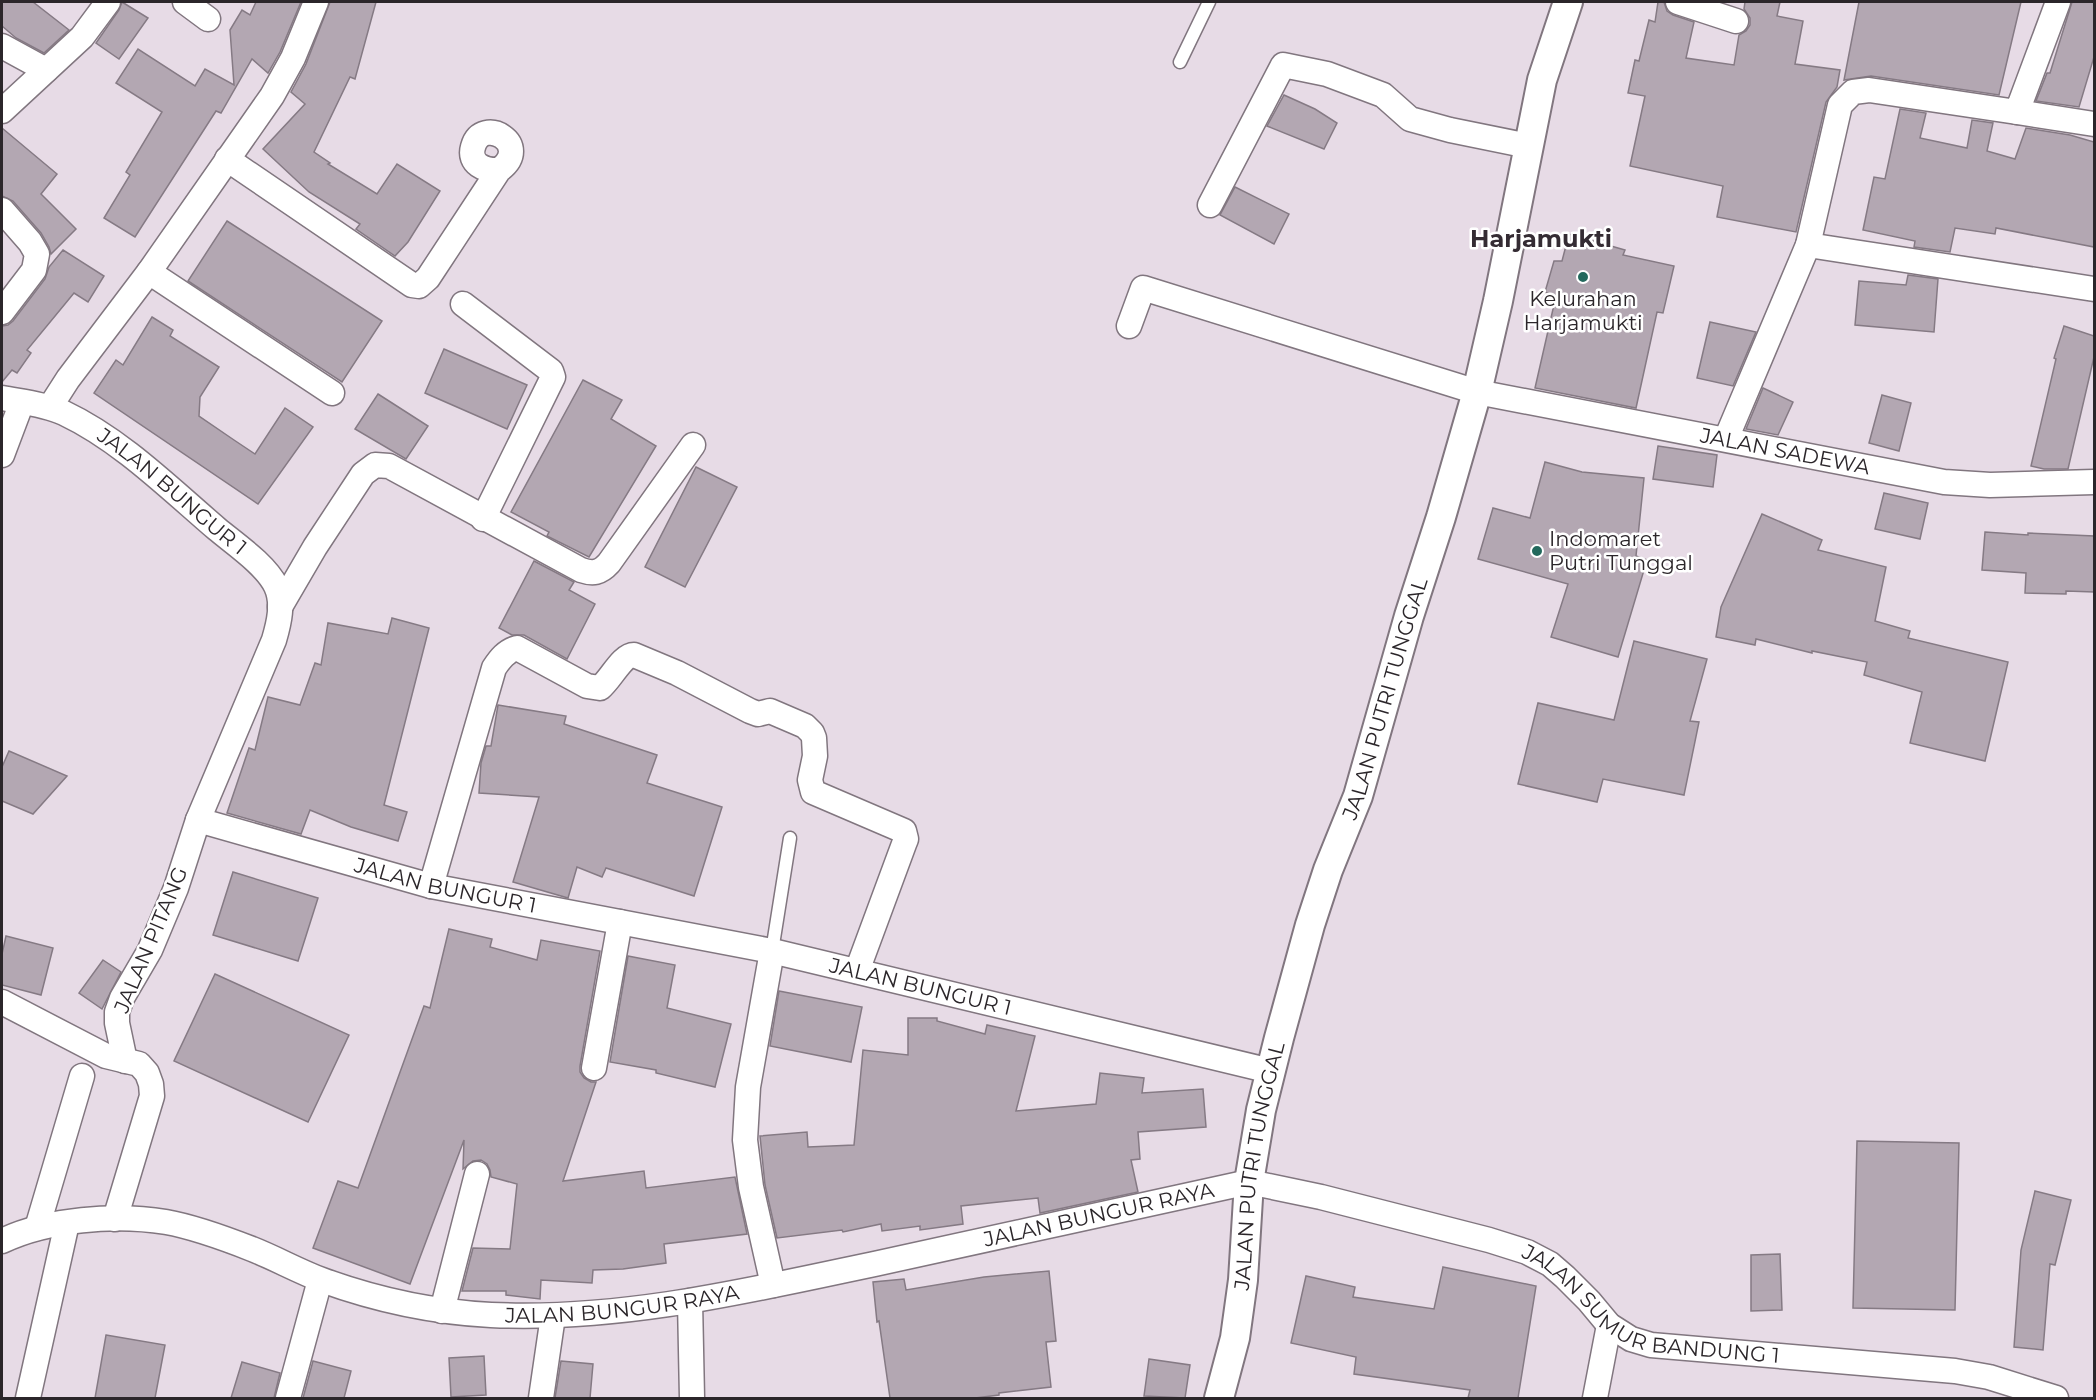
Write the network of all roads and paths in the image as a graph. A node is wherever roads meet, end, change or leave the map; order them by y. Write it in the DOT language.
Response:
graph roads {
  1 [pos="108,2"];
  2 [pos="186,2"];
  3 [pos="316,2"];
  4 [pos="1209,2"];
  5 [pos="1568,2"];
  6 [pos="1678,2"];
  7 [pos="2058,2"];
  8 [pos="208,19"];
  9 [pos="1736,21"];
  10 [pos="2,46"];
  11 [pos="1180,62"];
  12 [pos="46,70"];
  13 [pos="2,111"];
  14 [pos="2018,112"];
  15 [pos="2094,124"];
  16 [pos="1528,146"];
  17 [pos="227,159"];
  18 [pos="499,170"];
  19 [pos="1210,205"];
  20 [pos="2,210"];
  21 [pos="1808,245"];
  22 [pos="149,272"];
  23 [pos="2094,289"];
  24 [pos="463,304"];
  25 [pos="2,312"];
  26 [pos="1129,326"];
  27 [pos="1478,392"];
  28 [pos="332,393"];
  29 [pos="12,400"];
  30 [pos="50,407"];
  31 [pos="1726,439"];
  32 [pos="693,445"];
  33 [pos="2,455"];
  34 [pos="2094,482"];
  35 [pos="483,519"];
  36 [pos="280,607"];
  37 [pos="198,820"];
  38 [pos="790,838"];
  39 [pos="431,886"];
  40 [pos="613,920"];
  41 [pos="772,951"];
  42 [pos="857,971"];
  43 [pos="2,1002"];
  44 [pos="125,1061"];
  45 [pos="588,1066"];
  46 [pos="1271,1071"];
  47 [pos="82,1076"];
  48 [pos="477,1174"];
  49 [pos="1250,1182"];
  50 [pos="115,1219"];
  51 [pos="67,1223"];
  52 [pos="37,1228"];
  53 [pos="2,1241"];
  54 [pos="321,1280"];
  55 [pos="773,1285"];
  56 [pos="690,1301"];
  57 [pos="442,1311"];
  58 [pos="553,1316"];
  59 [pos="1609,1325"];
  60 [pos="28,1398"];
  61 [pos="288,1398"];
  62 [pos="541,1398"];
  63 [pos="692,1398"];
  64 [pos="1219,1398"];
  65 [pos="1595,1398"];
  66 [pos="2056,1398"];
  1 -- 12 [label="street"];
  2 -- 8 [label="street"];
  3 -- 17 [label="street"];
  4 -- 11 [label="lane"];
  5 -- 16 [label="street, JALAN PUTRI TUNGGAL"];
  6 -- 9 [label="street"];
  7 -- 14 [label="street"];
  10 -- 12 [label="street"];
  12 -- 13 [label="street"];
  14 -- 15 [label="street"];
  14 -- 21 [label="street"];
  16 -- 19 [label="street"];
  16 -- 27 [label="street, JALAN PUTRI TUNGGAL"];
  17 -- 18 [label="street"];
  17 -- 22 [label="street"];
  20 -- 25 [label="street"];
  21 -- 23 [label="street"];
  21 -- 31 [label="street"];
  22 -- 28 [label="street"];
  22 -- 30 [label="street"];
  24 -- 35 [label="street"];
  26 -- 27 [label="street, JALAN SADEWA"];
  27 -- 31 [label="street, JALAN SADEWA"];
  27 -- 46 [label="street, JALAN PUTRI TUNGGAL"];
  29 -- 30 [label="street, JALAN BUNGUR 1"];
  29 -- 33 [label="street"];
  30 -- 36 [label="street, JALAN BUNGUR 1"];
  31 -- 34 [label="street, JALAN SADEWA"];
  32 -- 35 [label="street"];
  35 -- 36 [label="street"];
  36 -- 37 [label="street, JALAN BUNGUR 1"];
  37 -- 39 [label="street, JALAN BUNGUR 1"];
  37 -- 44 [label="street, JALAN PITANG"];
  38 -- 41 [label="lane"];
  39 -- 40 [label="street, JALAN BUNGUR 1"];
  39 -- 42 [label="street"];
  40 -- 41 [label="street, JALAN BUNGUR 1"];
  40 -- 45 [label="street"];
  41 -- 42 [label="street, JALAN BUNGUR 1"];
  41 -- 55 [label="street"];
  42 -- 46 [label="street, JALAN BUNGUR 1"];
  43 -- 44 [label="street"];
  44 -- 50 [label="street"];
  46 -- 49 [label="street, JALAN PUTRI TUNGGAL"];
  47 -- 52 [label="street"];
  48 -- 57 [label="street"];
  49 -- 55 [label="street, JALAN BUNGUR RAYA"];
  49 -- 59 [label="street, JALAN SUMUR BANDUNG 1"];
  49 -- 64 [label="street, JALAN PUTRI TUNGGAL"];
  50 -- 51 [label="street, JALAN BUNGUR RAYA"];
  50 -- 54 [label="street, JALAN BUNGUR RAYA"];
  51 -- 52 [label="street, JALAN BUNGUR RAYA"];
  51 -- 60 [label="street"];
  52 -- 53 [label="street, JALAN BUNGUR RAYA"];
  54 -- 57 [label="street, JALAN BUNGUR RAYA"];
  54 -- 61 [label="street"];
  55 -- 56 [label="street, JALAN BUNGUR RAYA"];
  56 -- 58 [label="street, JALAN BUNGUR RAYA"];
  56 -- 63 [label="street"];
  57 -- 58 [label="street, JALAN BUNGUR RAYA"];
  58 -- 62 [label="street"];
  59 -- 65 [label="street"];
  59 -- 66 [label="street, JALAN SUMUR BANDUNG 1"];
}
